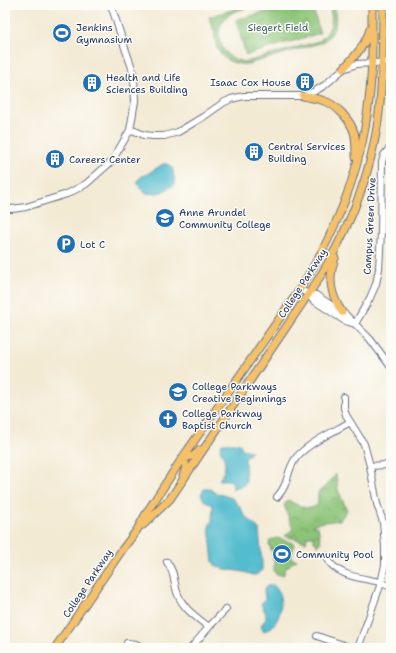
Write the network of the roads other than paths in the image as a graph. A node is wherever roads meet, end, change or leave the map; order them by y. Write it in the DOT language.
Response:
graph roads {
  1 [pos="111,5"];
  2 [pos="372,5"];
  3 [pos="382,5"];
  4 [pos="372,17"];
  5 [pos="382,62"];
  6 [pos="391,62"];
  7 [pos="372,63"];
  8 [pos="343,69"];
  9 [pos="303,96"];
  10 [pos="130,130"];
  11 [pos="388,150"];
  12 [pos="354,174"];
  13 [pos="5,208"];
  14 [pos="340,240"];
  15 [pos="300,289"];
  16 [pos="308,294"];
  17 [pos="342,312"];
  18 [pos="355,324"];
  19 [pos="391,367"];
  20 [pos="344,397"];
  21 [pos="350,422"];
  22 [pos="211,438"];
  23 [pos="183,457"];
  24 [pos="370,466"];
  25 [pos="391,466"];
  26 [pos="277,497"];
  27 [pos="170,499"];
  28 [pos="137,530"];
  29 [pos="327,556"];
  30 [pos="167,562"];
  31 [pos="391,582"];
  32 [pos="381,583"];
  33 [pos="391,587"];
  34 [pos="226,609"];
  35 [pos="209,627"];
  36 [pos="317,636"];
  37 [pos="127,643"];
  38 [pos="55,648"];
  39 [pos="144,648"];
  40 [pos="191,648"];
  41 [pos="352,648"];
  42 [pos="358,648"];
  1 -- 10 [label="street"];
  2 -- 4 [label="main road, College Parkway"];
  3 -- 5 [label="main road, College Parkway"];
  4 -- 7 [label="main road, College Parkway"];
  4 -- 8 [label="main road"];
  5 -- 6 [label="street"];
  5 -- 7 [label="street"];
  5 -- 14 [label="main road, College Parkway"];
  7 -- 8 [label="street"];
  7 -- 12 [label="main road, College Parkway"];
  8 -- 9 [label="street"];
  9 -- 10 [label="street"];
  9 -- 12 [label="main road"];
  10 -- 13 [label="street"];
  11 -- 18 [label="street, Campus Green Drive"];
  12 -- 15 [label="main road, College Parkway"];
  14 -- 16 [label="main road, College Parkway"];
  14 -- 17 [label="main road"];
  15 -- 16 [label="street"];
  15 -- 23 [label="main road, College Parkway"];
  16 -- 17 [label="street"];
  16 -- 18 [label="street"];
  16 -- 22 [label="main road, College Parkway"];
  17 -- 18 [label="street"];
  18 -- 19 [label="street"];
  20 -- 21 [label="street"];
  21 -- 24 [label="street"];
  21 -- 26 [label="street"];
  22 -- 23 [label="main road"];
  22 -- 27 [label="main road, College Parkway"];
  23 -- 27 [label="main road"];
  23 -- 28 [label="main road, College Parkway"];
  24 -- 25 [label="street"];
  24 -- 32 [label="street"];
  27 -- 28 [label="main road, College Parkway"];
  28 -- 38 [label="main road, College Parkway"];
  29 -- 32 [label="street"];
  30 -- 35 [label="street"];
  31 -- 32 [label="street"];
  32 -- 33 [label="street"];
  32 -- 42 [label="street"];
  34 -- 35 [label="street"];
  35 -- 40 [label="street"];
  36 -- 41 [label="street"];
  37 -- 39 [label="street"];
}
